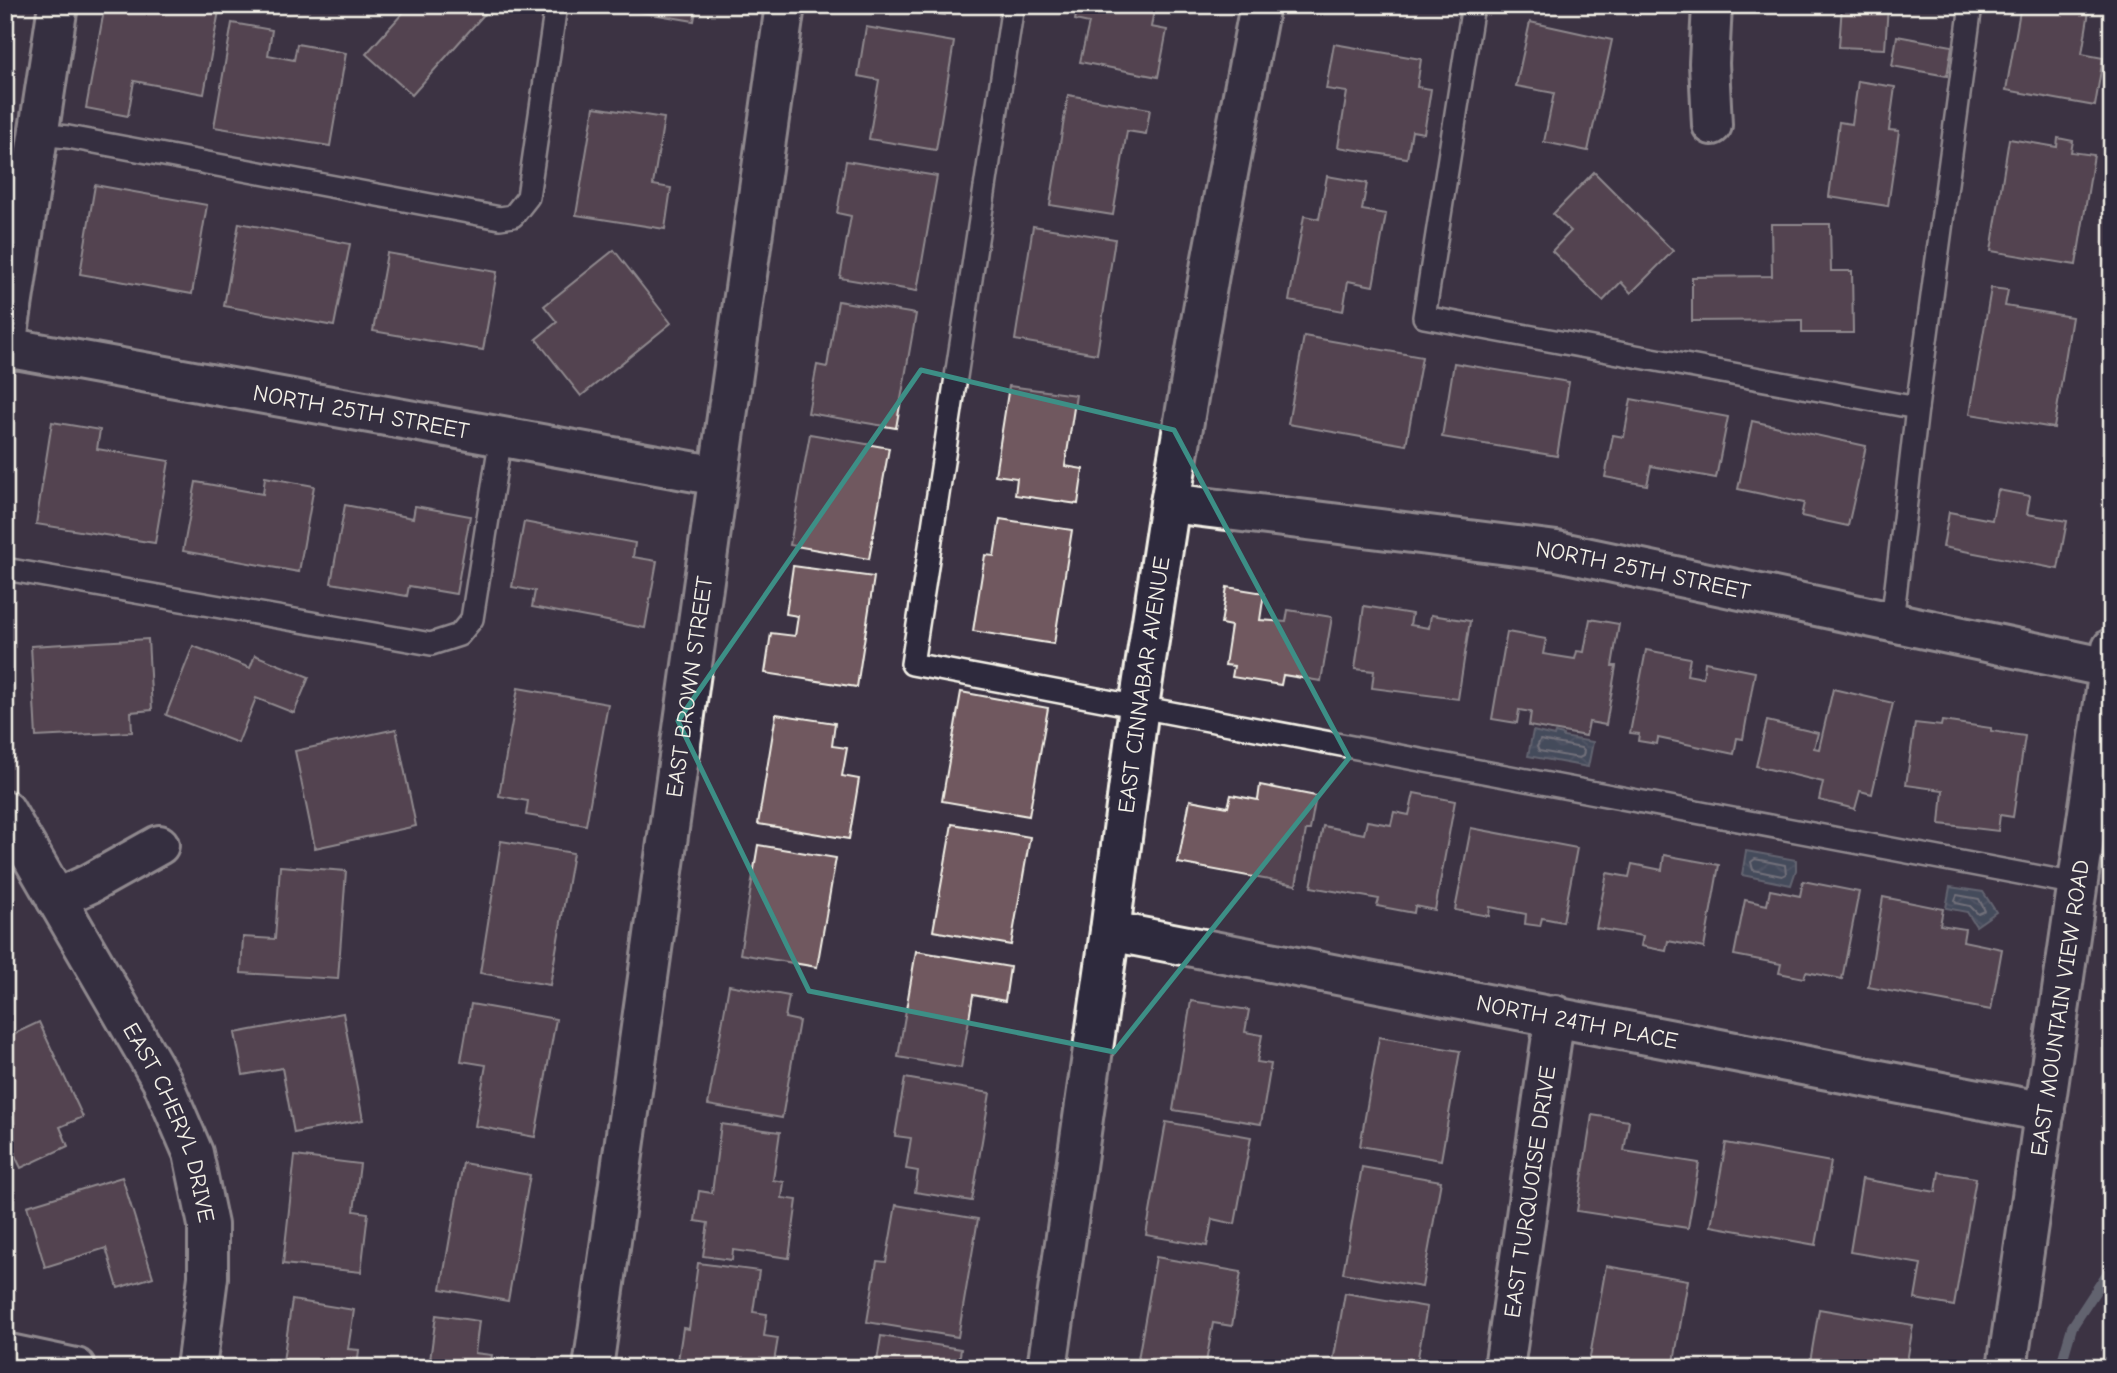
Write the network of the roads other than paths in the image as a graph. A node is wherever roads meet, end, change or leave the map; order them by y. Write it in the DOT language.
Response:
graph roads {
  1 [pos="58,5"];
  2 [pos="555,5"];
  3 [pos="785,5"];
  4 [pos="1013,5"];
  5 [pos="1260,5"];
  6 [pos="1474,5"];
  7 [pos="1712,5"];
  8 [pos="1971,5"];
  9 [pos="1712,125"];
  10 [pos="38,134"];
  11 [pos="6,347"];
  12 [pos="5,353"];
  13 [pos="1917,408"];
  14 [pos="500,436"];
  15 [pos="718,476"];
  16 [pos="1170,503"];
  17 [pos="5,569"];
  18 [pos="1892,622"];
  19 [pos="2110,658"];
  20 [pos="1139,706"];
  21 [pos="5,810"];
  22 [pos="159,845"];
  23 [pos="2077,884"];
  24 [pos="57,899"];
  25 [pos="1110,931"];
  26 [pos="1555,1016"];
  27 [pos="2045,1112"];
  28 [pos="5,1353"];
  29 [pos="76,1368"];
  30 [pos="196,1368"];
  31 [pos="593,1368"];
  32 [pos="1047,1368"];
  33 [pos="1504,1368"];
  34 [pos="2007,1368"];
  1 -- 10 [label="street"];
  2 -- 10 [label="lane"];
  3 -- 15 [label="street, EAST BROWN STREET"];
  4 -- 20 [label="lane"];
  5 -- 16 [label="street, EAST CINNABAR AVENUE"];
  6 -- 13 [label="lane"];
  7 -- 9 [label="street"];
  8 -- 13 [label="lane"];
  10 -- 11 [label="street"];
  11 -- 12 [label="street"];
  11 -- 14 [label="street, NORTH 25TH STREET"];
  13 -- 18 [label="lane"];
  14 -- 15 [label="street, NORTH 25TH STREET"];
  14 -- 17 [label="lane"];
  15 -- 31 [label="street, EAST BROWN STREET"];
  16 -- 18 [label="street, NORTH 25TH STREET"];
  16 -- 20 [label="street, EAST CINNABAR AVENUE"];
  18 -- 19 [label="street, NORTH 25TH STREET"];
  19 -- 23 [label="street, EAST MOUNTAIN VIEW ROAD"];
  20 -- 23 [label="lane"];
  20 -- 25 [label="street, EAST CINNABAR AVENUE"];
  21 -- 24 [label="street, EAST CHERYL DRIVE"];
  22 -- 24 [label="street"];
  23 -- 27 [label="street, EAST MOUNTAIN VIEW ROAD"];
  24 -- 30 [label="street, EAST CHERYL DRIVE"];
  25 -- 26 [label="street, NORTH 24TH PLACE"];
  25 -- 32 [label="street, EAST CINNABAR AVENUE"];
  26 -- 27 [label="street, NORTH 24TH PLACE"];
  26 -- 33 [label="street, EAST TURQUOISE DRIVE"];
  27 -- 34 [label="street, EAST MOUNTAIN VIEW ROAD"];
  28 -- 29 [label="street"];
}
